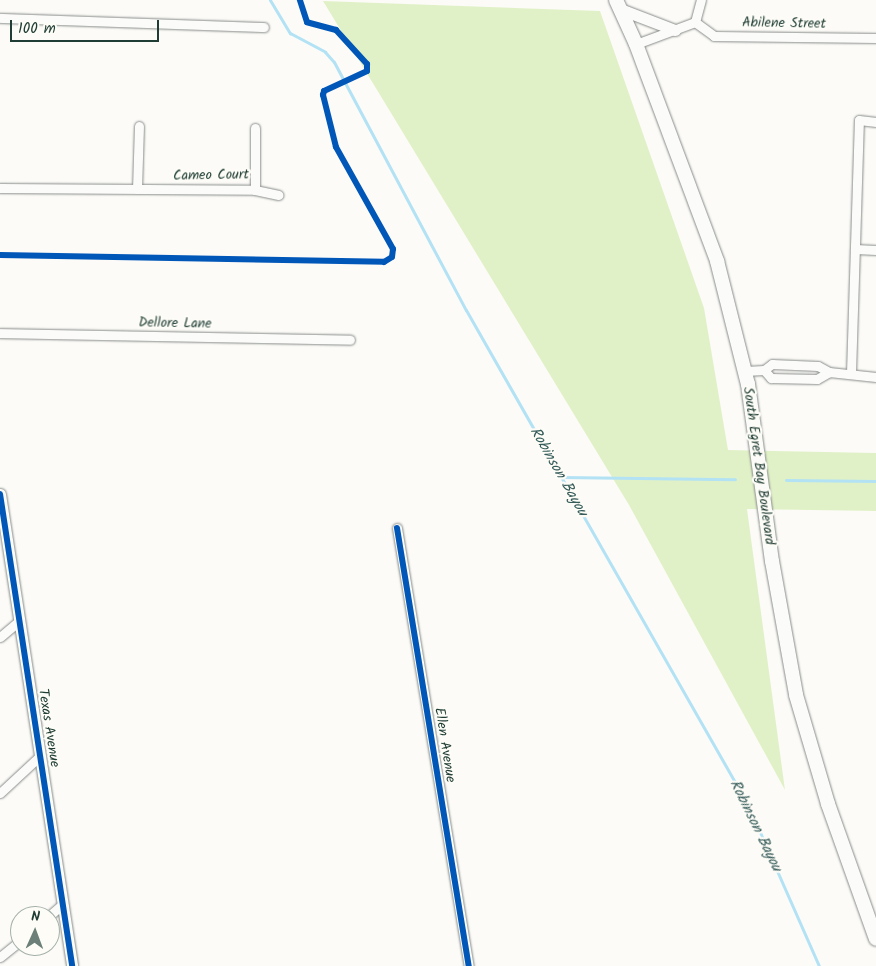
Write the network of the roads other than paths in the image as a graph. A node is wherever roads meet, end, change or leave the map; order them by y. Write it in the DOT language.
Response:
graph roads {
  1 [pos="702,0"];
  2 [pos="618,4"];
  3 [pos="0,18"];
  4 [pos="695,22"];
  5 [pos="264,26"];
  6 [pos="675,30"];
  7 [pos="876,38"];
  8 [pos="636,44"];
  9 [pos="876,122"];
  10 [pos="139,126"];
  11 [pos="255,128"];
  12 [pos="0,188"];
  13 [pos="137,189"];
  14 [pos="254,190"];
  15 [pos="278,195"];
  16 [pos="854,249"];
  17 [pos="876,250"];
  18 [pos="0,334"];
  19 [pos="350,340"];
  20 [pos="764,370"];
  21 [pos="745,371"];
  22 [pos="829,372"];
  23 [pos="851,373"];
  24 [pos="876,377"];
  25 [pos="0,494"];
  26 [pos="397,528"];
  27 [pos="20,620"];
  28 [pos="0,637"];
  29 [pos="40,756"];
  30 [pos="0,793"];
  31 [pos="63,904"];
  32 [pos="60,907"];
  33 [pos="876,939"];
  34 [pos="10,949"];
  35 [pos="0,958"];
  36 [pos="72,966"];
  37 [pos="468,966"];
  1 -- 4 [label="street"];
  2 -- 6 [label="street"];
  2 -- 8 [label="main road, South Egret Bay Boulevard"];
  3 -- 5 [label="street"];
  4 -- 6 [label="street"];
  4 -- 7 [label="street, Abilene Street"];
  6 -- 8 [label="street"];
  8 -- 21 [label="main road, South Egret Bay Boulevard"];
  9 -- 16 [label="street"];
  10 -- 13 [label="street"];
  11 -- 14 [label="street, Cameo Court"];
  12 -- 13 [label="street, Cameo Court"];
  13 -- 14 [label="street, Cameo Court"];
  14 -- 15 [label="street"];
  16 -- 17 [label="street"];
  16 -- 23 [label="street"];
  18 -- 19 [label="street, Dellore Lane"];
  20 -- 21 [label="street"];
  20 -- 22 [label="street"];
  20 -- 22 [label="street"];
  21 -- 33 [label="main road, South Egret Bay Boulevard"];
  22 -- 23 [label="street"];
  23 -- 24 [label="street"];
  25 -- 27 [label="street, Texas Avenue"];
  26 -- 37 [label="street, Ellen Avenue"];
  27 -- 28 [label="street"];
  27 -- 29 [label="street, Texas Avenue"];
  29 -- 30 [label="street"];
  29 -- 31 [label="street, Texas Avenue"];
  31 -- 32 [label="street"];
  31 -- 36 [label="street, Texas Avenue"];
  34 -- 35 [label="street"];
}
